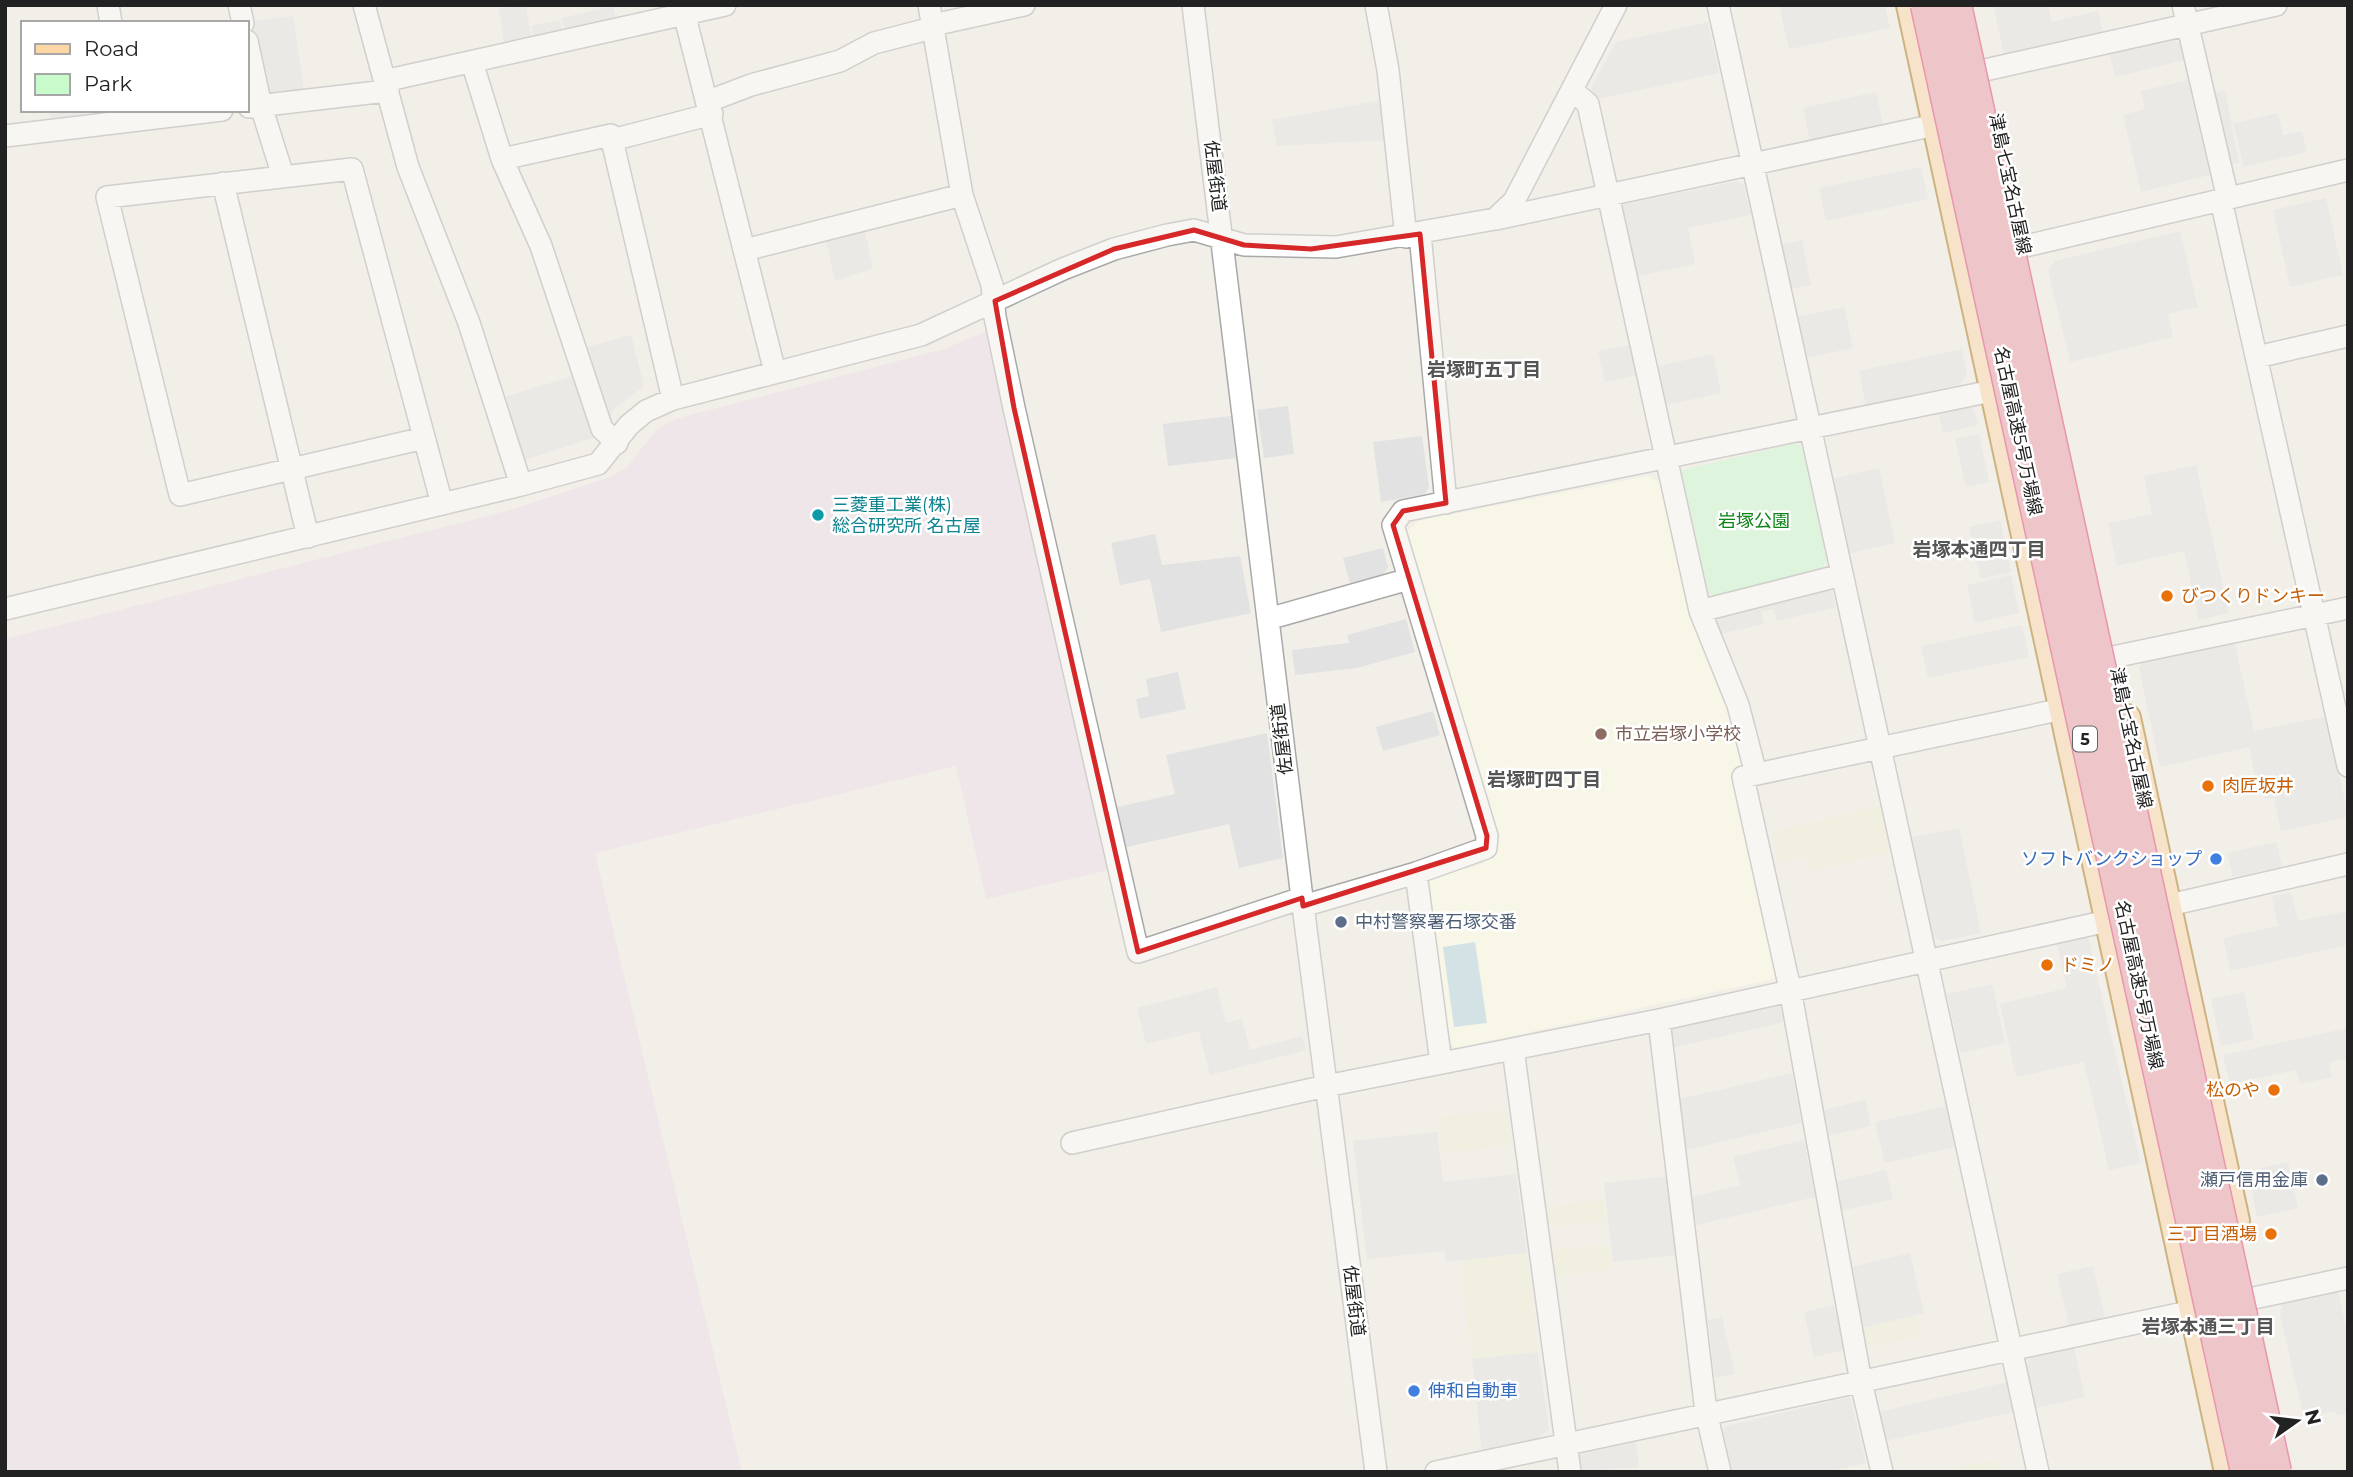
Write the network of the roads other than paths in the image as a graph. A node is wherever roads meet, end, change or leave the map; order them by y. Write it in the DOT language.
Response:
graph roads {
  1 [pos="365,5"];
  2 [pos="725,5"];
  3 [pos="1024,5"];
  4 [pos="1193,5"];
  5 [pos="1376,5"];
  6 [pos="1616,5"];
  7 [pos="1717,5"];
  8 [pos="1909,5"];
  9 [pos="1926,5"];
  10 [pos="1956,5"];
  11 [pos="1971,5"];
  12 [pos="2276,5"];
  13 [pos="684,10"];
  14 [pos="2185,16"];
  15 [pos="931,19"];
  16 [pos="248,49"];
  17 [pos="472,62"];
  18 [pos="1985,70"];
  19 [pos="1572,90"];
  20 [pos="386,91"];
  21 [pos="254,106"];
  22 [pos="710,107"];
  23 [pos="189,112"];
  24 [pos="123,116"];
  25 [pos="1935,125"];
  26 [pos="5,136"];
  27 [pos="612,140"];
  28 [pos="502,159"];
  29 [pos="1753,165"];
  30 [pos="2348,170"];
  31 [pos="283,176"];
  32 [pos="223,183"];
  33 [pos="962,195"];
  34 [pos="1608,196"];
  35 [pos="2225,200"];
  36 [pos="1495,219"];
  37 [pos="1413,236"];
  38 [pos="1222,238"];
  39 [pos="2023,246"];
  40 [pos="745,250"];
  41 [pos="1964,261"];
  42 [pos="995,301"];
  43 [pos="2348,336"];
  44 [pos="2257,357"];
  45 [pos="775,372"];
  46 [pos="1992,391"];
  47 [pos="673,399"];
  48 [pos="1810,426"];
  49 [pos="424,438"];
  50 [pos="617,443"];
  51 [pos="1666,459"];
  52 [pos="291,469"];
  53 [pos="521,485"];
  54 [pos="1446,503"];
  55 [pos="442,504"];
  56 [pos="307,537"];
  57 [pos="1842,575"];
  58 [pos="1409,579"];
  59 [pos="2348,608"];
  60 [pos="5,609"];
  61 [pos="1699,611"];
  62 [pos="2316,613"];
  63 [pos="1268,619"];
  64 [pos="2113,657"];
  65 [pos="2063,709"];
  66 [pos="1880,746"];
  67 [pos="2348,766"];
  68 [pos="1755,774"];
  69 [pos="2348,864"];
  70 [pos="1416,873"];
  71 [pos="1303,902"];
  72 [pos="2168,904"];
  73 [pos="2109,922"];
  74 [pos="1926,960"];
  75 [pos="1790,989"];
  76 [pos="1659,1020"];
  77 [pos="1513,1049"];
  78 [pos="1441,1063"];
  79 [pos="1326,1086"];
  80 [pos="1072,1143"];
  81 [pos="2348,1278"];
  82 [pos="2253,1299"];
  83 [pos="2193,1312"];
  84 [pos="2012,1350"];
  85 [pos="1861,1382"];
  86 [pos="1706,1412"];
  87 [pos="1566,1444"];
  88 [pos="1376,1472"];
  89 [pos="1436,1472"];
  90 [pos="1570,1472"];
  91 [pos="1720,1472"];
  92 [pos="1882,1472"];
  93 [pos="2038,1472"];
  94 [pos="2228,1472"];
  95 [pos="2246,1472"];
  96 [pos="2276,1472"];
  97 [pos="2290,1472"];
  1 -- 20 [label="street"];
  2 -- 13 [label="street"];
  3 -- 15 [label="street"];
  4 -- 38 [label="street, 佐屋街道"];
  5 -- 37 [label="street"];
  6 -- 19 [label="street"];
  7 -- 29 [label="street"];
  8 -- 25 [label="main road"];
  9 -- 95 [label="highway, 名古屋高速5号万場線 / 5, bridge"];
  10 -- 96 [label="highway, 名古屋高速5号万場線 / 5, bridge"];
  11 -- 18 [label="main road, 津島七宝名古屋線"];
  12 -- 14 [label="street"];
  13 -- 17 [label="street"];
  13 -- 22 [label="street"];
  14 -- 18 [label="street"];
  14 -- 35 [label="street"];
  15 -- 22 [label="street"];
  15 -- 33 [label="street"];
  16 -- 21 [label="street"];
  17 -- 20 [label="street"];
  17 -- 28 [label="street"];
  18 -- 39 [label="main road, 津島七宝名古屋線"];
  19 -- 34 [label="street"];
  19 -- 36 [label="street"];
  20 -- 21 [label="street"];
  20 -- 53 [label="street"];
  21 -- 31 [label="street"];
  22 -- 27 [label="street"];
  22 -- 40 [label="street"];
  23 -- 24 [label="street"];
  24 -- 26 [label="street"];
  25 -- 29 [label="street"];
  25 -- 41 [label="main road"];
  27 -- 28 [label="street"];
  27 -- 47 [label="street"];
  28 -- 50 [label="street"];
  29 -- 34 [label="street"];
  29 -- 48 [label="street"];
  30 -- 35 [label="street"];
  31 -- 32 [label="street"];
  31 -- 49 [label="street"];
  32 -- 52 [label="street"];
  32 -- 52 [label="street"];
  33 -- 40 [label="street"];
  33 -- 42 [label="street"];
  34 -- 36 [label="street"];
  34 -- 51 [label="street"];
  35 -- 39 [label="street"];
  35 -- 44 [label="street"];
  36 -- 37 [label="street"];
  37 -- 38 [label="street"];
  37 -- 54 [label="street"];
  38 -- 42 [label="street"];
  38 -- 63 [label="street, 佐屋街道"];
  39 -- 41 [label="street"];
  39 -- 64 [label="main road, 津島七宝名古屋線"];
  40 -- 45 [label="street"];
  41 -- 46 [label="main road"];
  42 -- 45 [label="street"];
  42 -- 71 [label="street"];
  43 -- 44 [label="street"];
  44 -- 62 [label="street"];
  45 -- 47 [label="street"];
  46 -- 48 [label="street"];
  46 -- 65 [label="main road"];
  47 -- 50 [label="street"];
  48 -- 51 [label="street"];
  48 -- 57 [label="street"];
  49 -- 52 [label="street"];
  49 -- 55 [label="street"];
  50 -- 53 [label="street"];
  51 -- 54 [label="street"];
  51 -- 61 [label="street"];
  52 -- 56 [label="street"];
  53 -- 55 [label="street"];
  54 -- 58 [label="street"];
  55 -- 56 [label="street"];
  56 -- 60 [label="street"];
  57 -- 61 [label="street"];
  57 -- 66 [label="street"];
  58 -- 63 [label="street"];
  58 -- 70 [label="street"];
  59 -- 62 [label="street"];
  61 -- 68 [label="street"];
  62 -- 64 [label="street"];
  62 -- 67 [label="street"];
  63 -- 71 [label="street, 佐屋街道"];
  64 -- 72 [label="main road, 津島七宝名古屋線"];
  65 -- 66 [label="street"];
  65 -- 73 [label="main road"];
  66 -- 68 [label="street"];
  66 -- 74 [label="street"];
  68 -- 75 [label="street"];
  69 -- 72 [label="street"];
  70 -- 71 [label="street"];
  70 -- 78 [label="street"];
  71 -- 79 [label="street, 佐屋街道"];
  72 -- 73 [label="street"];
  72 -- 82 [label="main road, 津島七宝名古屋線"];
  73 -- 74 [label="street"];
  73 -- 83 [label="main road"];
  74 -- 75 [label="street"];
  74 -- 84 [label="street"];
  75 -- 76 [label="street"];
  75 -- 85 [label="street"];
  76 -- 77 [label="street"];
  76 -- 86 [label="street"];
  77 -- 78 [label="street"];
  77 -- 87 [label="street"];
  78 -- 79 [label="street"];
  79 -- 80 [label="street"];
  79 -- 88 [label="street, 佐屋街道"];
  81 -- 82 [label="street"];
  82 -- 83 [label="street"];
  82 -- 97 [label="main road, 津島七宝名古屋線"];
  83 -- 84 [label="street"];
  83 -- 94 [label="main road"];
  84 -- 85 [label="street"];
  84 -- 93 [label="street"];
  85 -- 86 [label="street"];
  85 -- 92 [label="street"];
  86 -- 87 [label="street"];
  86 -- 91 [label="street"];
  87 -- 89 [label="street"];
  87 -- 90 [label="street"];
}
